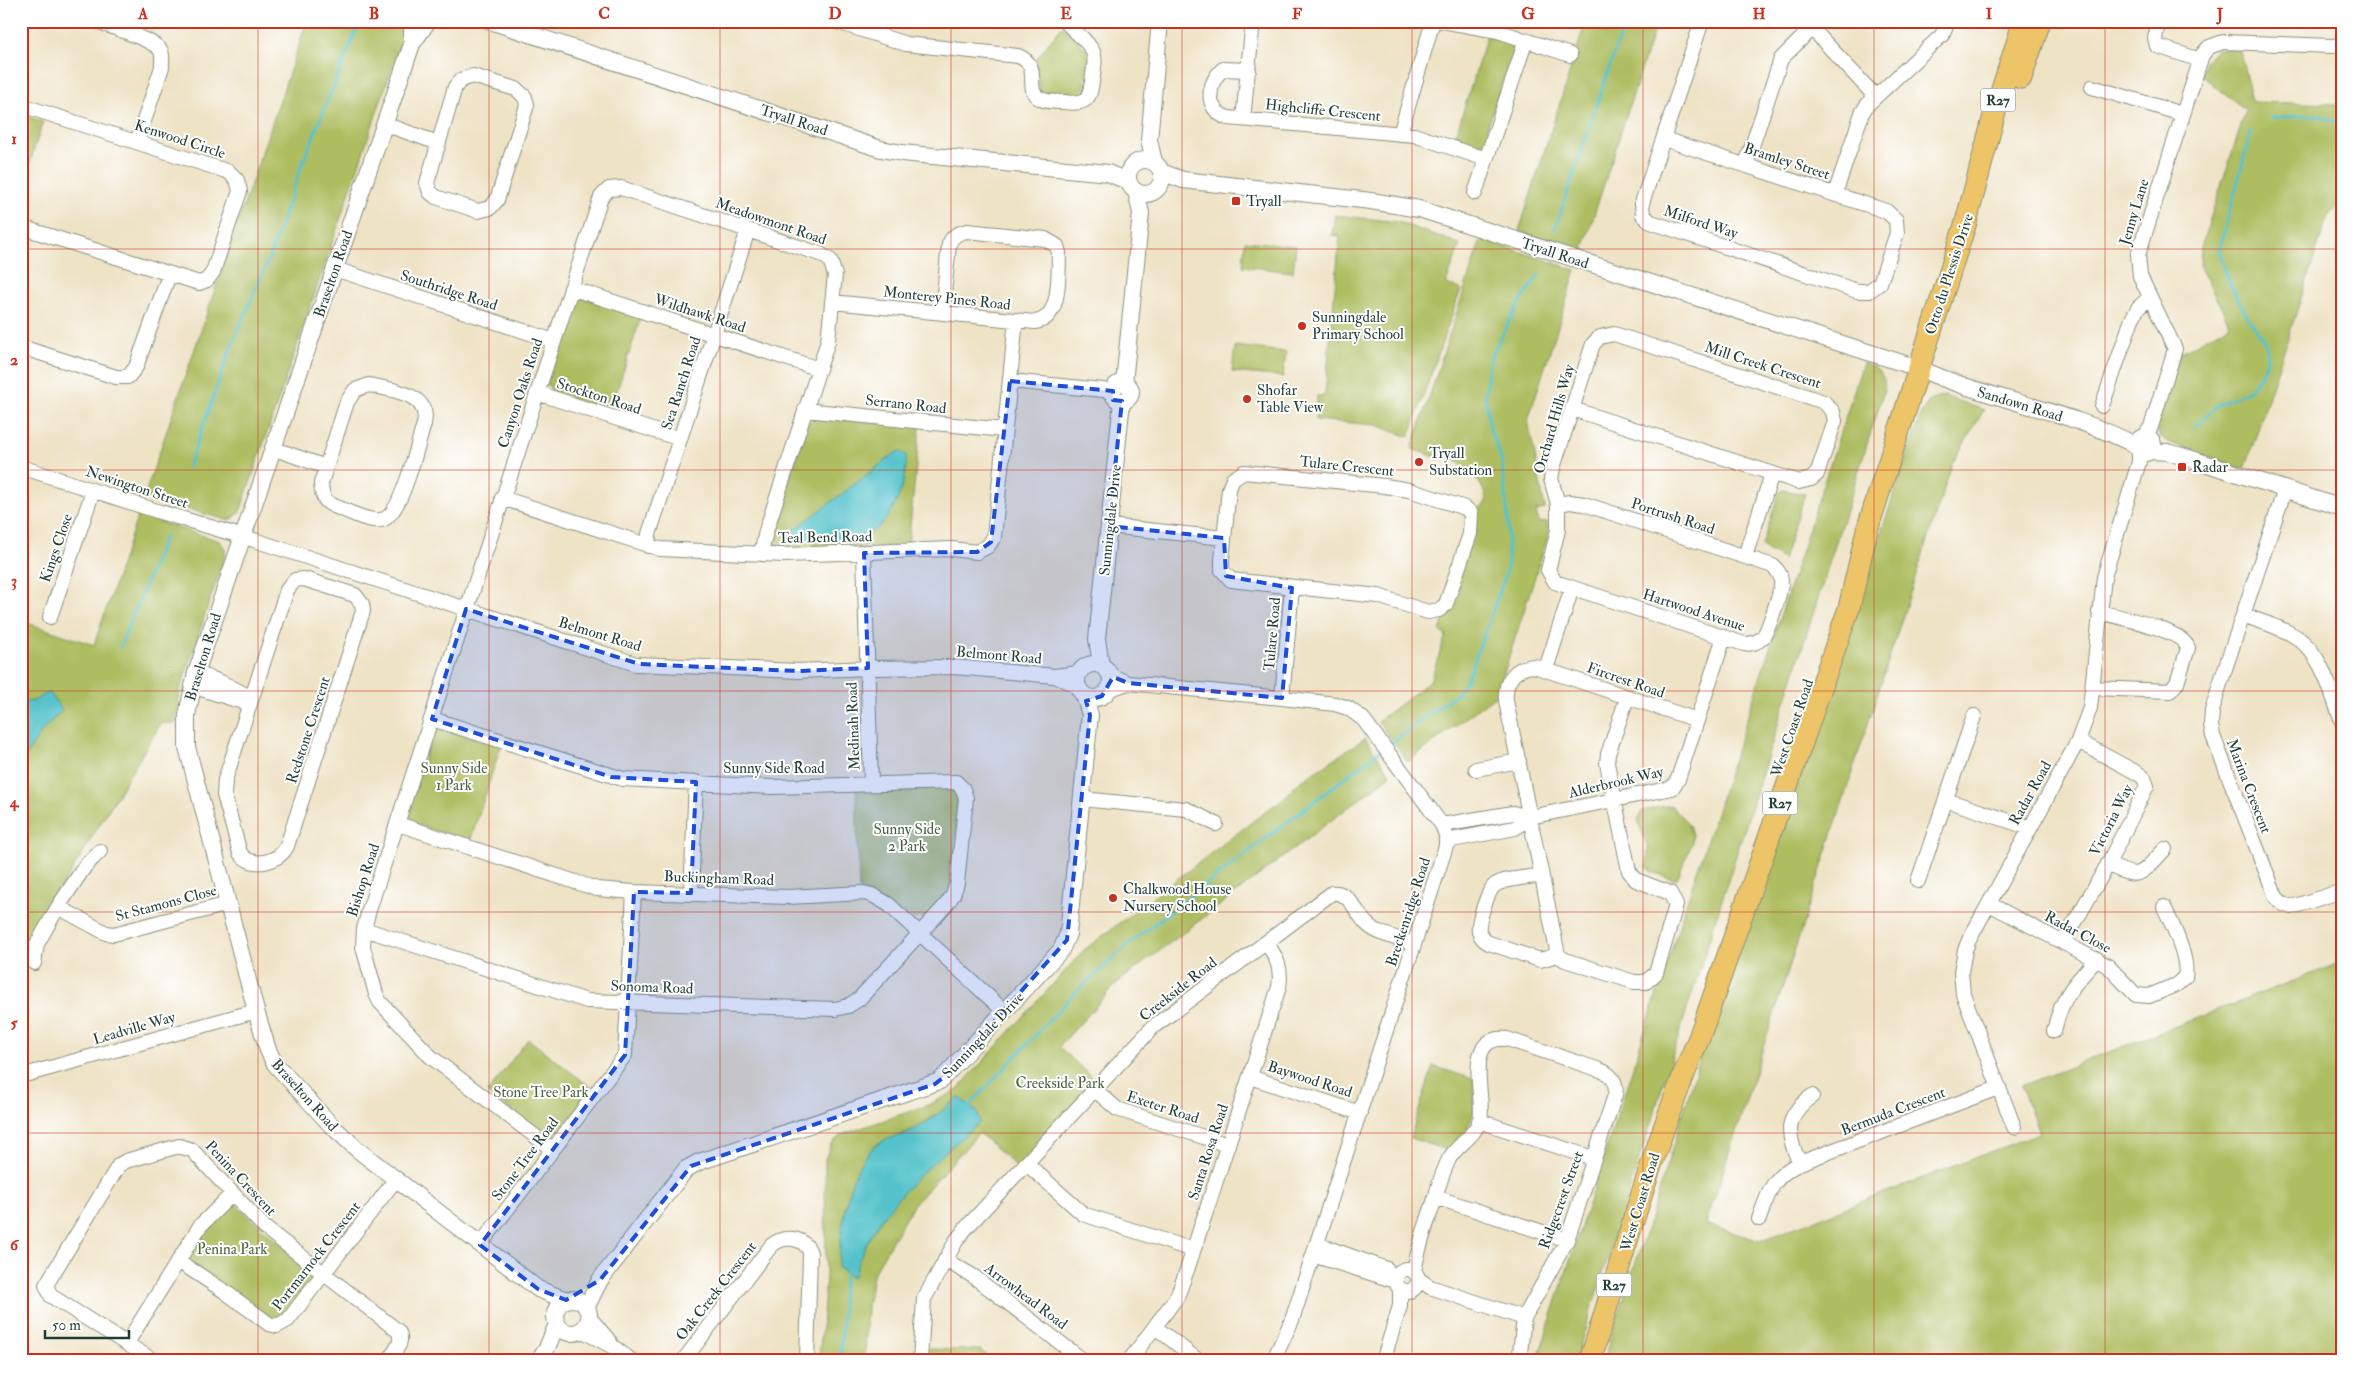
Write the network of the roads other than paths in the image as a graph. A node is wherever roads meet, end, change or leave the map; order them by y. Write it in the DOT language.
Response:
graph roads {
  1 [pos="96,21"];
  2 [pos="412,21"];
  3 [pos="428,21"];
  4 [pos="490,21"];
  5 [pos="834,21"];
  6 [pos="1160,21"];
  7 [pos="1253,21"];
  8 [pos="1433,21"];
  9 [pos="1442,21"];
  10 [pos="1702,21"];
  11 [pos="1948,21"];
  12 [pos="2024,21"];
  13 [pos="2040,21"];
  14 [pos="2159,21"];
  15 [pos="1066,23"];
  16 [pos="1812,24"];
  17 [pos="1526,40"];
  18 [pos="412,44"];
  19 [pos="2342,45"];
  20 [pos="1570,55"];
  21 [pos="2200,60"];
  22 [pos="1249,70"];
  23 [pos="2092,87"];
  24 [pos="1875,96"];
  25 [pos="21,105"];
  26 [pos="2182,114"];
  27 [pos="1243,119"];
  28 [pos="384,124"];
  29 [pos="1400,134"];
  30 [pos="1664,139"];
  31 [pos="1149,140"];
  32 [pos="137,142"];
  33 [pos="438,143"];
  34 [pos="1486,159"];
  35 [pos="1134,164"];
  36 [pos="1746,164"];
  37 [pos="1108,173"];
  38 [pos="1157,178"];
  39 [pos="1978,180"];
  40 [pos="1132,187"];
  41 [pos="609,189"];
  42 [pos="1475,193"];
  43 [pos="1835,194"];
  44 [pos="1141,213"];
  45 [pos="1896,220"];
  46 [pos="21,227"];
  47 [pos="748,230"];
  48 [pos="335,269"];
  49 [pos="169,275"];
  50 [pos="571,288"];
  51 [pos="2149,298"];
  52 [pos="832,302"];
  53 [pos="942,313"];
  54 [pos="1016,320"];
  55 [pos="714,335"];
  56 [pos="1600,337"];
  57 [pos="554,341"];
  58 [pos="21,347"];
  59 [pos="1918,368"];
  60 [pos="819,369"];
  61 [pos="1010,381"];
  62 [pos="1120,392"];
  63 [pos="537,393"];
  64 [pos="2102,406"];
  65 [pos="1572,409"];
  66 [pos="805,410"];
  67 [pos="1004,430"];
  68 [pos="680,440"];
  69 [pos="2145,445"];
  70 [pos="272,448"];
  71 [pos="21,467"];
  72 [pos="326,467"];
  73 [pos="1772,474"];
  74 [pos="2284,489"];
  75 [pos="93,490"];
  76 [pos="502,498"];
  77 [pos="1558,504"];
  78 [pos="2342,508"];
  79 [pos="1109,526"];
  80 [pos="243,537"];
  81 [pos="1224,538"];
  82 [pos="648,546"];
  83 [pos="864,553"];
  84 [pos="761,554"];
  85 [pos="1745,556"];
  86 [pos="1775,568"];
  87 [pos="1292,588"];
  88 [pos="1572,588"];
  89 [pos="466,609"];
  90 [pos="2099,612"];
  91 [pos="2242,615"];
  92 [pos="50,617"];
  93 [pos="1724,637"];
  94 [pos="1097,639"];
  95 [pos="868,668"];
  96 [pos="1546,669"];
  97 [pos="194,679"];
  98 [pos="1081,681"];
  99 [pos="1106,682"];
  100 [pos="2093,688"];
  101 [pos="252,697"];
  102 [pos="1282,698"];
  103 [pos="1627,698"];
  104 [pos="1090,715"];
  105 [pos="1974,716"];
  106 [pos="432,719"];
  107 [pos="1697,720"];
  108 [pos="2342,722"];
  109 [pos="2078,741"];
  110 [pos="1519,761"];
  111 [pos="1476,769"];
  112 [pos="696,782"];
  113 [pos="871,783"];
  114 [pos="1081,798"];
  115 [pos="1615,800"];
  116 [pos="1946,800"];
  117 [pos="1530,817"];
  118 [pos="398,824"];
  119 [pos="1216,824"];
  120 [pos="1442,825"];
  121 [pos="2030,828"];
  122 [pos="1447,841"];
  123 [pos="2165,849"];
  124 [pos="100,851"];
  125 [pos="2108,864"];
  126 [pos="1541,875"];
  127 [pos="1918,881"];
  128 [pos="2342,891"];
  129 [pos="634,892"];
  130 [pos="691,893"];
  131 [pos="228,904"];
  132 [pos="1989,904"];
  133 [pos="2164,907"];
  134 [pos="58,908"];
  135 [pos="364,929"];
  136 [pos="920,934"];
  137 [pos="1266,943"];
  138 [pos="2063,943"];
  139 [pos="1414,944"];
  140 [pos="1558,955"];
  141 [pos="2097,959"];
  142 [pos="34,963"];
  143 [pos="628,1002"];
  144 [pos="256,1011"];
  145 [pos="1005,1012"];
  146 [pos="2054,1031"];
  147 [pos="21,1076"];
  148 [pos="1250,1077"];
  149 [pos="1998,1088"];
  150 [pos="1095,1090"];
  151 [pos="1812,1096"];
  152 [pos="1360,1113"];
  153 [pos="1479,1121"];
  154 [pos="2014,1127"];
  155 [pos="1228,1145"];
  156 [pos="552,1149"];
  157 [pos="1594,1158"];
  158 [pos="1800,1163"];
  159 [pos="1027,1164"];
  160 [pos="396,1179"];
  161 [pos="232,1194"];
  162 [pos="1435,1197"];
  163 [pos="1759,1219"];
  164 [pos="1567,1240"];
  165 [pos="480,1245"];
  166 [pos="1193,1250"];
  167 [pos="1315,1250"];
  168 [pos="945,1260"];
  169 [pos="178,1261"];
  170 [pos="324,1274"];
  171 [pos="1407,1280"];
  172 [pos="572,1316"];
  173 [pos="1524,1318"];
  174 [pos="1155,1327"];
  175 [pos="127,1343"];
  176 [pos="542,1355"];
  177 [pos="154,1361"];
  178 [pos="388,1361"];
  179 [pos="632,1361"];
  180 [pos="683,1361"];
  181 [pos="807,1361"];
  182 [pos="920,1361"];
  183 [pos="1084,1361"];
  184 [pos="1129,1361"];
  185 [pos="1199,1361"];
  186 [pos="1273,1361"];
  187 [pos="1383,1361"];
  188 [pos="1519,1361"];
  189 [pos="1590,1361"];
  1 -- 32 [label="street"];
  2 -- 18 [label="street, Braselton Road"];
  3 -- 18 [label="street, Braselton Road"];
  4 -- 37 [label="street, Tryall Road"];
  5 -- 15 [label="street"];
  6 -- 31 [label="street"];
  7 -- 22 [label="street, Highcliffe Crescent"];
  8 -- 29 [label="street, Highcliffe Crescent"];
  9 -- 17 [label="street"];
  10 -- 30 [label="street, Milford Way"];
  11 -- 24 [label="street"];
  12 -- 39 [label="main road, Otto du Plessis Drive / R27"];
  13 -- 39 [label="main road, Otto du Plessis Drive / R27"];
  14 -- 21 [label="street"];
  16 -- 24 [label="street"];
  16 -- 36 [label="street"];
  17 -- 20 [label="street"];
  17 -- 34 [label="street"];
  18 -- 28 [label="street, Braselton Road"];
  19 -- 21 [label="street, Jenny Lane"];
  21 -- 26 [label="street, Jenny Lane"];
  22 -- 27 [label="street, Highcliffe Crescent"];
  22 -- 27 [label="street, Highcliffe Crescent"];
  23 -- 26 [label="street"];
  24 -- 43 [label="street"];
  25 -- 32 [label="street, Kenwood Circle"];
  26 -- 51 [label="street, Jenny Lane"];
  27 -- 29 [label="street, Highcliffe Crescent"];
  28 -- 33 [label="street"];
  28 -- 48 [label="street, Braselton Road"];
  29 -- 34 [label="street, Highcliffe Crescent"];
  30 -- 36 [label="street, Bramley Street"];
  30 -- 45 [label="street, Milford Way"];
  31 -- 35 [label="street"];
  31 -- 38 [label="street"];
  32 -- 49 [label="street, Kenwood Circle"];
  33 -- 33 [label="street"];
  34 -- 42 [label="street"];
  35 -- 37 [label="street, Tryall Road"];
  35 -- 38 [label="street"];
  35 -- 40 [label="street"];
  36 -- 43 [label="street, Bramley Street"];
  37 -- 40 [label="street, Tryall Road"];
  38 -- 40 [label="street"];
  38 -- 44 [label="street, Sunningdale Drive"];
  38 -- 59 [label="street, Tryall Road"];
  39 -- 59 [label="main road, Otto du Plessis Drive / R27"];
  40 -- 44 [label="street, Sunningdale Drive"];
  41 -- 47 [label="street, Meadowmont Road"];
  41 -- 50 [label="street, Canyon Oaks Road"];
  43 -- 45 [label="street, Bramley Street"];
  44 -- 62 [label="street, Sunningdale Drive"];
  46 -- 49 [label="street, Kenwood Circle"];
  47 -- 52 [label="street, Meadowmont Road"];
  47 -- 55 [label="street, Sea Ranch Road"];
  48 -- 57 [label="street, Southridge Road"];
  48 -- 70 [label="street, Braselton Road"];
  49 -- 58 [label="street"];
  50 -- 55 [label="street, Wildhawk Road"];
  50 -- 57 [label="street, Canyon Oaks Road"];
  51 -- 64 [label="street"];
  51 -- 69 [label="street, Jenny Lane"];
  52 -- 53 [label="street, Monterey Pines Road"];
  52 -- 60 [label="street, Meadowmont Road"];
  53 -- 54 [label="street, Monterey Pines Road"];
  53 -- 54 [label="street"];
  54 -- 61 [label="street, Monterey Pines Road"];
  55 -- 60 [label="street, Wildhawk Road"];
  55 -- 68 [label="street, Sea Ranch Road"];
  56 -- 65 [label="street, Orchard Hills Way"];
  56 -- 73 [label="street, Mill Creek Crescent"];
  57 -- 63 [label="street, Canyon Oaks Road"];
  59 -- 69 [label="street, Sandown Road"];
  59 -- 189 [label="main road, West Coast Road / R27"];
  60 -- 66 [label="street, Meadowmont Road"];
  61 -- 62 [label="street"];
  61 -- 67 [label="street, Teal Bend Road"];
  62 -- 79 [label="street, Sunningdale Drive"];
  63 -- 68 [label="street, Stockton Road"];
  63 -- 76 [label="street, Canyon Oaks Road"];
  65 -- 73 [label="street, Mill Creek Crescent"];
  65 -- 77 [label="street, Orchard Hills Way"];
  66 -- 67 [label="street, Serrano Road"];
  66 -- 84 [label="street, Meadowmont Road"];
  67 -- 83 [label="street, Teal Bend Road"];
  68 -- 82 [label="street, Sea Ranch Road"];
  69 -- 74 [label="street, Sandown Road"];
  69 -- 90 [label="street, Radar Road"];
  70 -- 72 [label="street"];
  70 -- 80 [label="street, Braselton Road"];
  71 -- 75 [label="street, Newington Street"];
  72 -- 72 [label="street"];
  73 -- 85 [label="street"];
  74 -- 78 [label="street, Sandown Road"];
  74 -- 91 [label="street, Marina Crescent"];
  75 -- 80 [label="street, Newington Street"];
  75 -- 92 [label="street, Kings Close"];
  76 -- 82 [label="street, Teal Bend Road"];
  76 -- 89 [label="street, Canyon Oaks Road"];
  77 -- 85 [label="street, Portrush Road"];
  77 -- 88 [label="street, Orchard Hills Way"];
  79 -- 81 [label="street"];
  79 -- 94 [label="street, Sunningdale Drive"];
  80 -- 89 [label="street, Belmont Road"];
  80 -- 97 [label="street, Braselton Road"];
  81 -- 87 [label="street, Tulare Road"];
  81 -- 87 [label="street, Tulare Crescent"];
  82 -- 84 [label="street, Teal Bend Road"];
  83 -- 84 [label="street, Teal Bend Road"];
  83 -- 95 [label="street, Medinah Road"];
  85 -- 86 [label="street, Portrush Road"];
  86 -- 93 [label="street, Hartwood Avenue"];
  87 -- 102 [label="street, Tulare Road"];
  88 -- 93 [label="street, Hartwood Avenue"];
  88 -- 96 [label="street"];
  89 -- 95 [label="street, Belmont Road"];
  89 -- 106 [label="street, Bishop Road"];
  90 -- 100 [label="street, Radar Road"];
  90 -- 100 [label="street"];
  91 -- 108 [label="street"];
  91 -- 128 [label="street, Marina Crescent"];
  93 -- 107 [label="street, Alderbrook Way"];
  94 -- 98 [label="street, Sunningdale Drive"];
  94 -- 99 [label="street, Sunningdale Drive"];
  95 -- 98 [label="street, Belmont Road"];
  95 -- 113 [label="street, Medinah Road"];
  96 -- 103 [label="street, Fircrest Road"];
  96 -- 110 [label="street"];
  97 -- 101 [label="street"];
  97 -- 101 [label="street"];
  97 -- 131 [label="street, Braselton Road"];
  98 -- 99 [label="street"];
  98 -- 99 [label="street"];
  98 -- 104 [label="street, Sunningdale Drive"];
  99 -- 102 [label="street"];
  99 -- 104 [label="street, Sunningdale Drive"];
  100 -- 109 [label="street, Radar Road"];
  101 -- 101 [label="street, Redstone Crescent"];
  102 -- 120 [label="street"];
  103 -- 107 [label="street, Fircrest Road"];
  103 -- 115 [label="street"];
  104 -- 114 [label="street, Sunningdale Drive"];
  105 -- 116 [label="street"];
  106 -- 112 [label="street, Sunny Side Road"];
  106 -- 118 [label="street, Bishop Road"];
  107 -- 115 [label="street, Alderbrook Way"];
  109 -- 121 [label="street, Radar Road"];
  109 -- 125 [label="street, Victoria Way"];
  110 -- 111 [label="street"];
  110 -- 117 [label="street"];
  112 -- 113 [label="street, Sunny Side Road"];
  112 -- 130 [label="street"];
  113 -- 136 [label="street, Sunny Side Road"];
  114 -- 119 [label="street"];
  114 -- 145 [label="street, Sunningdale Drive"];
  115 -- 117 [label="street, Alderbrook Way"];
  115 -- 140 [label="street"];
  116 -- 121 [label="street"];
  116 -- 127 [label="street"];
  117 -- 120 [label="street"];
  117 -- 122 [label="street"];
  117 -- 126 [label="street"];
  118 -- 129 [label="street, Buckingham Road"];
  118 -- 135 [label="street, Bishop Road"];
  120 -- 122 [label="street"];
  121 -- 132 [label="street, Radar Road"];
  122 -- 139 [label="street, Breckenridge Road"];
  123 -- 125 [label="street"];
  124 -- 134 [label="street"];
  125 -- 138 [label="street, Victoria Way"];
  126 -- 140 [label="street"];
  126 -- 140 [label="street"];
  129 -- 130 [label="street, Buckingham Road"];
  129 -- 143 [label="street, Stone Tree Road"];
  130 -- 136 [label="street, Buckingham Road"];
  131 -- 134 [label="street, St Stamons Close"];
  131 -- 144 [label="street, Braselton Road"];
  132 -- 138 [label="street, Radar Close"];
  132 -- 149 [label="street, Radar Road"];
  133 -- 141 [label="street, Radar Close"];
  134 -- 142 [label="street"];
  135 -- 143 [label="street, Sonoma Road"];
  135 -- 156 [label="street, Bishop Road"];
  136 -- 143 [label="street, Sonoma Road"];
  136 -- 145 [label="street, Buckingham Road"];
  137 -- 139 [label="street, Creekside Road"];
  137 -- 148 [label="street, Santa Rosa Road"];
  137 -- 150 [label="street, Creekside Road"];
  138 -- 141 [label="street, Radar Close"];
  139 -- 152 [label="street, Breckenridge Road"];
  141 -- 146 [label="street"];
  143 -- 156 [label="street, Stone Tree Road"];
  144 -- 147 [label="street, Leadville Way"];
  144 -- 160 [label="street, Braselton Road"];
  145 -- 172 [label="street, Sunningdale Drive"];
  148 -- 152 [label="street, Baywood Road"];
  148 -- 155 [label="street, Santa Rosa Road"];
  149 -- 154 [label="street, Radar Road"];
  149 -- 158 [label="street, Bermuda Crescent"];
  150 -- 155 [label="street, Exeter Road"];
  150 -- 159 [label="street, Creekside Road"];
  151 -- 158 [label="street"];
  152 -- 167 [label="street, Breckenridge Road"];
  153 -- 157 [label="street"];
  153 -- 157 [label="street, Ridgecrest Street"];
  153 -- 162 [label="street"];
  155 -- 166 [label="street, Santa Rosa Road"];
  156 -- 165 [label="street, Stone Tree Road"];
  157 -- 164 [label="street, Ridgecrest Street"];
  158 -- 163 [label="street, Bermuda Crescent"];
  159 -- 166 [label="street"];
  159 -- 168 [label="street, Creekside Road"];
  160 -- 165 [label="street, Braselton Road"];
  160 -- 170 [label="street, Portmarnock Crescent"];
  161 -- 169 [label="street"];
  161 -- 170 [label="street, Penina Crescent"];
  161 -- 175 [label="street, Penina Crescent"];
  162 -- 164 [label="street"];
  162 -- 171 [label="street"];
  164 -- 173 [label="street, Ridgecrest Street"];
  165 -- 172 [label="street, Braselton Road"];
  166 -- 174 [label="street, Santa Rosa Road"];
  167 -- 171 [label="street"];
  167 -- 186 [label="street, Breckenridge Road"];
  168 -- 182 [label="street, Creekside Road"];
  168 -- 183 [label="street, Arrowhead Road"];
  169 -- 170 [label="street, Portmarnock Crescent"];
  169 -- 175 [label="street"];
  170 -- 178 [label="street, Penina Crescent"];
  171 -- 173 [label="street"];
  171 -- 187 [label="street"];
  172 -- 176 [label="street, Sunningdale Drive"];
  172 -- 179 [label="street"];
  173 -- 188 [label="street, Ridgecrest Street"];
  174 -- 184 [label="street, Santa Rosa Road"];
  174 -- 185 [label="street"];
  175 -- 177 [label="street, Penina Crescent"];
  180 -- 181 [label="street, Oak Creek Crescent"];
}
